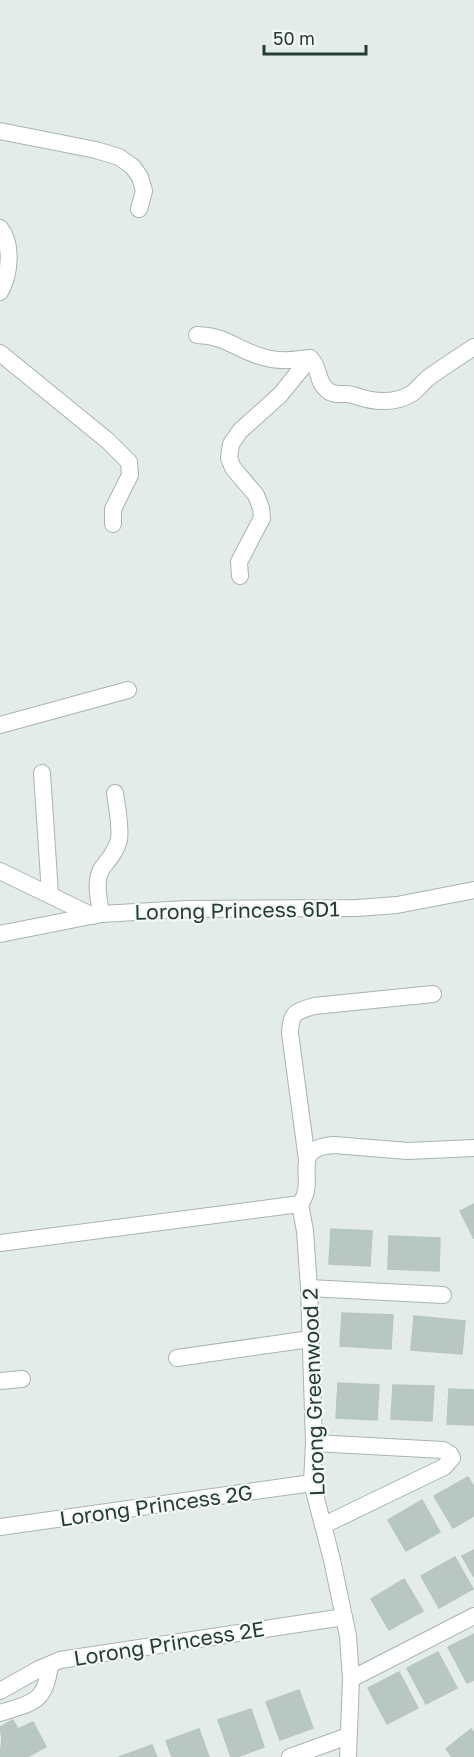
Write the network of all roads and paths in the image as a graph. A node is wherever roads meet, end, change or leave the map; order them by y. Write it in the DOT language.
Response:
graph roads {
  1 [pos="0,132"];
  2 [pos="139,209"];
  3 [pos="0,211"];
  4 [pos="0,222"];
  5 [pos="0,228"];
  6 [pos="0,292"];
  7 [pos="197,335"];
  8 [pos="474,347"];
  9 [pos="0,353"];
  10 [pos="310,358"];
  11 [pos="113,524"];
  12 [pos="240,576"];
  13 [pos="128,690"];
  14 [pos="0,724"];
  15 [pos="42,773"];
  16 [pos="115,793"];
  17 [pos="0,871"];
  18 [pos="474,890"];
  19 [pos="50,894"];
  20 [pos="97,915"];
  21 [pos="0,934"];
  22 [pos="433,994"];
  23 [pos="474,1148"];
  24 [pos="307,1160"];
  25 [pos="300,1204"];
  26 [pos="0,1243"];
  27 [pos="309,1288"];
  28 [pos="443,1295"];
  29 [pos="310,1339"];
  30 [pos="177,1358"];
  31 [pos="22,1379"];
  32 [pos="0,1382"];
  33 [pos="314,1443"];
  34 [pos="312,1483"];
  35 [pos="324,1525"];
  36 [pos="0,1527"];
  37 [pos="474,1616"];
  38 [pos="344,1617"];
  39 [pos="50,1665"];
  40 [pos="351,1679"];
  41 [pos="0,1691"];
  42 [pos="0,1713"];
  43 [pos="348,1736"];
  44 [pos="290,1757"];
  45 [pos="348,1757"];
  1 -- 2 [label="street"];
  3 -- 4 [label="street"];
  5 -- 6 [label="street"];
  7 -- 10 [label="street"];
  8 -- 10 [label="street"];
  9 -- 11 [label="street"];
  10 -- 12 [label="street"];
  13 -- 14 [label="street"];
  15 -- 19 [label="street"];
  16 -- 20 [label="street"];
  17 -- 19 [label="street"];
  18 -- 20 [label="street, Lorong Princess 6D1"];
  19 -- 20 [label="street"];
  20 -- 21 [label="street, Lorong Princess 6D1"];
  22 -- 24 [label="street"];
  23 -- 24 [label="street"];
  24 -- 25 [label="street"];
  25 -- 26 [label="street"];
  25 -- 27 [label="street, Lorong Greenwood 2"];
  27 -- 28 [label="street"];
  27 -- 29 [label="street, Lorong Greenwood 2"];
  29 -- 30 [label="street"];
  29 -- 33 [label="street, Lorong Greenwood 2"];
  31 -- 32 [label="street"];
  33 -- 34 [label="street, Lorong Greenwood 2"];
  33 -- 35 [label="street"];
  34 -- 35 [label="street, Lorong Greenwood 2"];
  34 -- 36 [label="street, Lorong Princess 2G"];
  35 -- 38 [label="street, Lorong Greenwood 2"];
  37 -- 40 [label="street"];
  38 -- 39 [label="street, Lorong Princess 2E"];
  38 -- 40 [label="street, Lorong Greenwood 2"];
  39 -- 41 [label="street, Lorong Princess 2E"];
  39 -- 42 [label="street"];
  40 -- 43 [label="street, Lorong Greenwood 2"];
  43 -- 44 [label="street"];
  43 -- 45 [label="street, Lorong Greenwood 2"];
}
